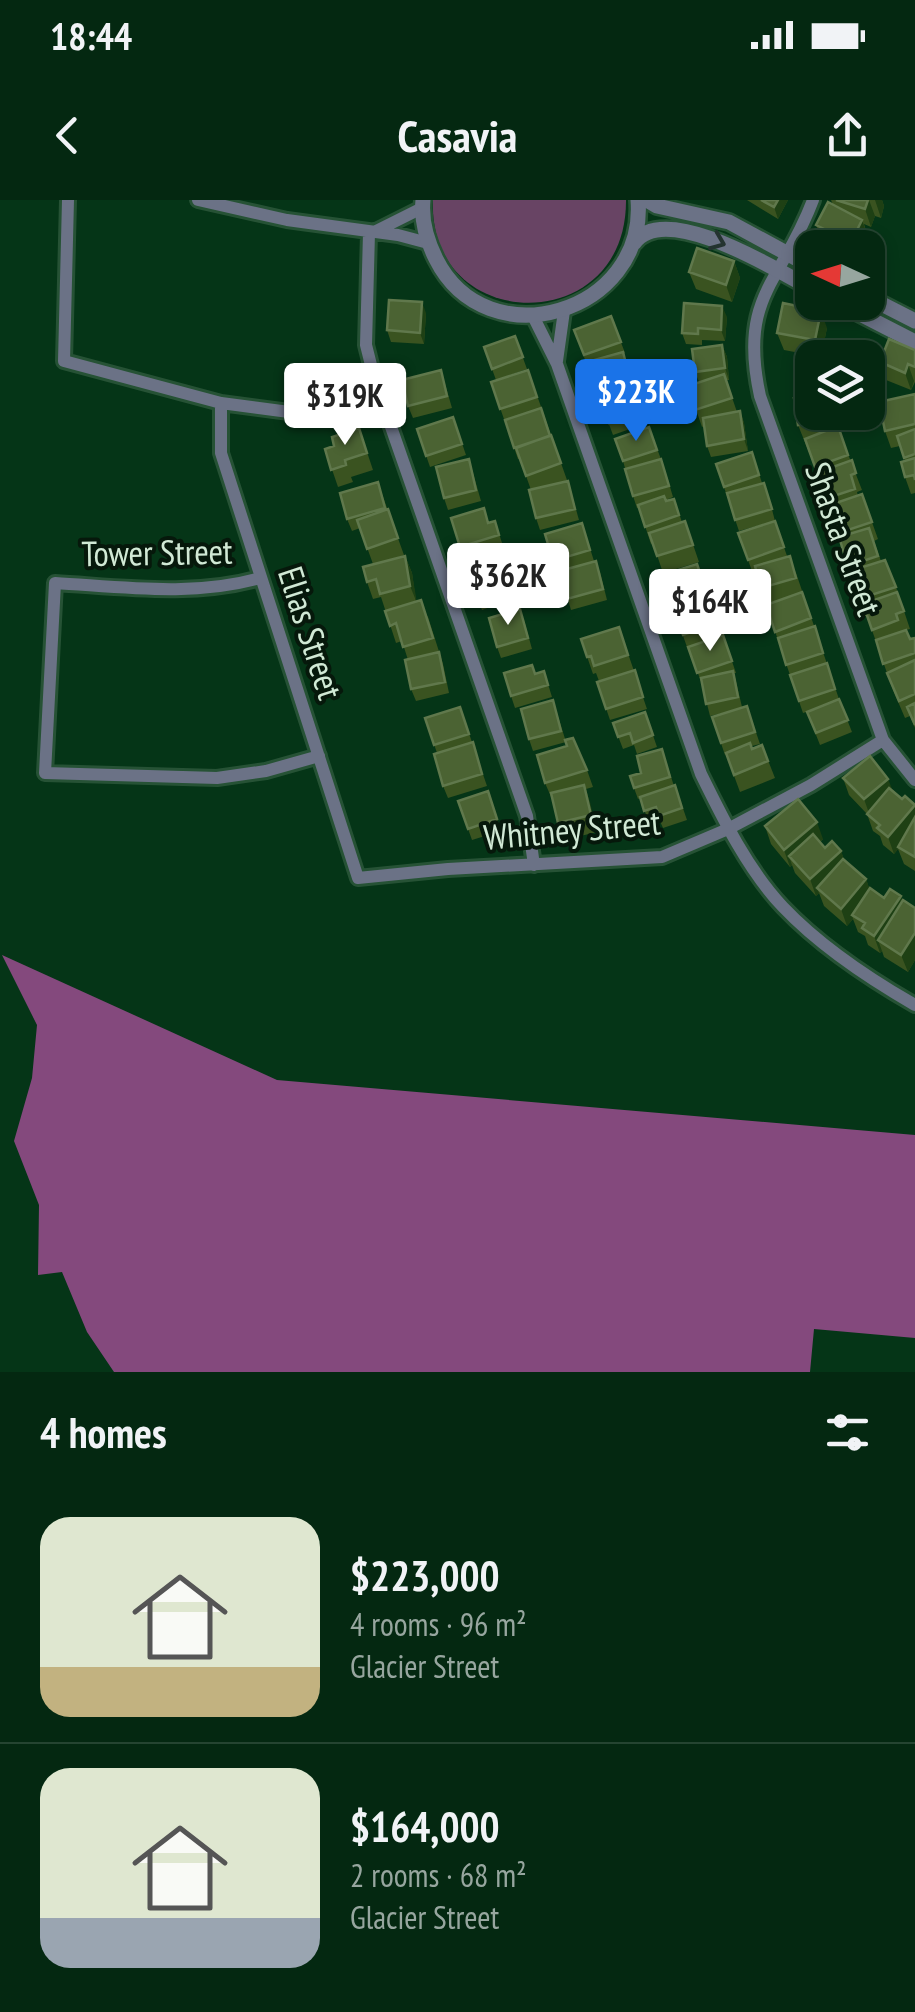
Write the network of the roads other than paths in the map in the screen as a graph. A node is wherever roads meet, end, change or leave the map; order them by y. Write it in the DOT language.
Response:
graph roads {
  1 [pos="68,200"];
  2 [pos="198,200"];
  3 [pos="638,200"];
  4 [pos="646,200"];
  5 [pos="813,200"];
  6 [pos="422,204"];
  7 [pos="369,233"];
  8 [pos="428,243"];
  9 [pos="632,246"];
  10 [pos="786,253"];
  11 [pos="795,258"];
  12 [pos="776,270"];
  13 [pos="795,280"];
  14 [pos="885,306"];
  15 [pos="564,310"];
  16 [pos="533,316"];
  17 [pos="872,320"];
  18 [pos="915,321"];
  19 [pos="915,342"];
  20 [pos="556,364"];
  21 [pos="221,403"];
  22 [pos="385,411"];
  23 [pos="260,578"];
  24 [pos="883,740"];
  25 [pos="319,756"];
  26 [pos="915,780"];
  27 [pos="728,829"];
  28 [pos="534,865"];
  29 [pos="358,878"];
  30 [pos="915,1005"];
  1 -- 21 [label="street"];
  2 -- 7 [label="street"];
  3 -- 9 [label="street"];
  4 -- 10 [label="street"];
  5 -- 10 [label="street, Shasta Street"];
  6 -- 7 [label="street"];
  6 -- 8 [label="street"];
  7 -- 8 [label="street"];
  7 -- 22 [label="street"];
  8 -- 16 [label="street"];
  9 -- 12 [label="street, one-way"];
  9 -- 15 [label="street"];
  10 -- 11 [label="street"];
  10 -- 12 [label="street, Shasta Street"];
  12 -- 13 [label="street"];
  12 -- 24 [label="street, Shasta Street"];
  14 -- 18 [label="street"];
  15 -- 16 [label="street"];
  15 -- 20 [label="street"];
  16 -- 20 [label="street"];
  17 -- 19 [label="street"];
  20 -- 27 [label="street"];
  21 -- 22 [label="street"];
  21 -- 23 [label="street, Elias Street"];
  22 -- 28 [label="street"];
  23 -- 25 [label="street, Elias Street"];
  23 -- 25 [label="street, Tower Street"];
  24 -- 26 [label="street, Shasta Street"];
  24 -- 27 [label="street, Whitney Street"];
  25 -- 29 [label="street, Elias Street"];
  27 -- 28 [label="street, Whitney Street"];
  27 -- 30 [label="street"];
  28 -- 29 [label="street, Whitney Street"];
}
